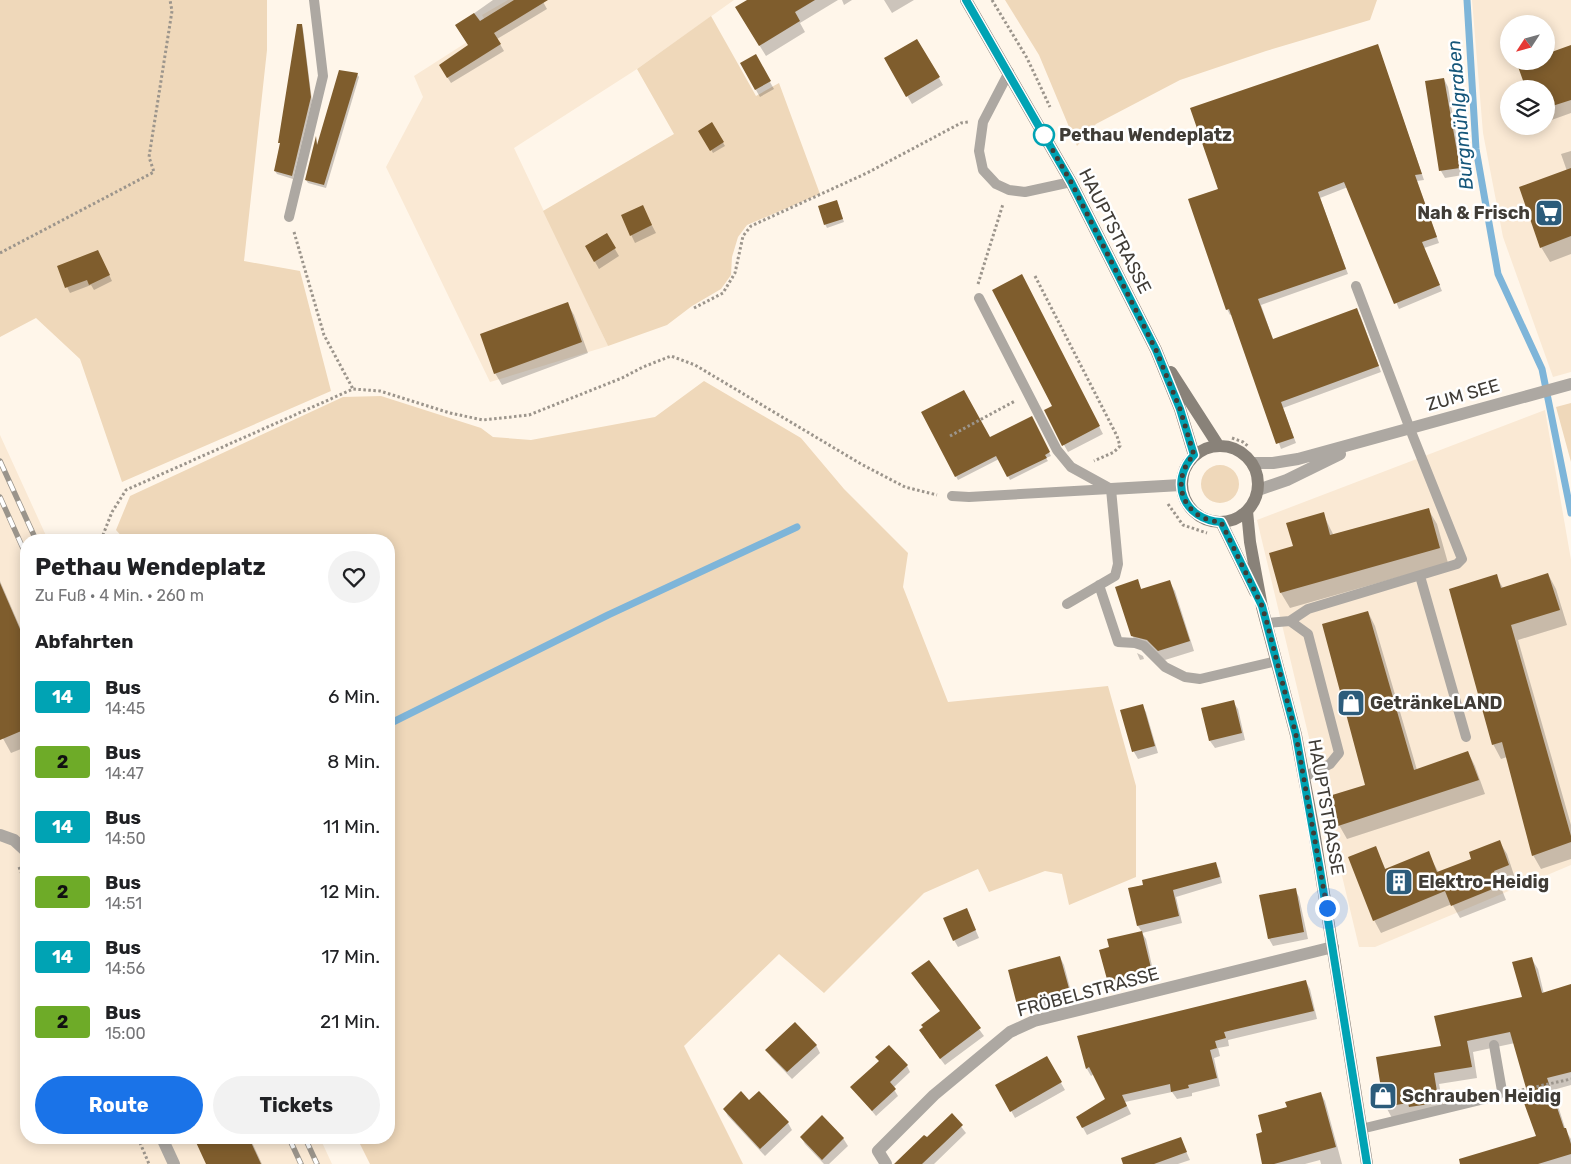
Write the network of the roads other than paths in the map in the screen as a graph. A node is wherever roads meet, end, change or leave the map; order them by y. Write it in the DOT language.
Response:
graph roads {
  1 [pos="314,0"];
  2 [pos="966,0"];
  3 [pos="1009,72"];
  4 [pos="1071,182"];
  5 [pos="290,217"];
  6 [pos="1356,286"];
  7 [pos="979,298"];
  8 [pos="1156,350"];
  9 [pos="1566,385"];
  10 [pos="1410,429"];
  11 [pos="1366,441"];
  12 [pos="1218,445"];
  13 [pos="1194,455"];
  14 [pos="1252,463"];
  15 [pos="1181,485"];
  16 [pos="1111,489"];
  17 [pos="1258,490"];
  18 [pos="952,496"];
  19 [pos="1248,511"];
  20 [pos="1221,522"];
  21 [pos="1420,576"];
  22 [pos="1099,585"];
  23 [pos="1067,604"];
  24 [pos="1262,606"];
  25 [pos="1290,621"];
  26 [pos="1267,623"];
  27 [pos="1277,661"];
  28 [pos="1466,737"];
  29 [pos="1304,777"];
  30 [pos="0,835"];
  31 [pos="20,846"];
  32 [pos="1333,947"];
  33 [pos="1494,1045"];
  34 [pos="1361,1129"];
  35 [pos="165,1144"];
  36 [pos="174,1164"];
  37 [pos="886,1164"];
  38 [pos="1367,1164"];
  1 -- 5 [label="lane"];
  2 -- 3 [label="main road, HAUPTSTRASSE"];
  3 -- 4 [label="main road, HAUPTSTRASSE"];
  3 -- 4 [label="lane"];
  4 -- 8 [label="main road, HAUPTSTRASSE"];
  6 -- 10 [label="lane"];
  7 -- 16 [label="lane"];
  8 -- 12 [label="main road, HAUPTSTRASSE"];
  8 -- 13 [label="main road, HAUPTSTRASSE"];
  9 -- 10 [label="street, ZUM SEE"];
  10 -- 11 [label="street, ZUM SEE"];
  10 -- 21 [label="lane"];
  11 -- 14 [label="street, ZUM SEE"];
  11 -- 17 [label="street, ZUM SEE"];
  12 -- 13 [label="main road"];
  12 -- 14 [label="main road"];
  13 -- 15 [label="main road"];
  14 -- 17 [label="main road"];
  15 -- 16 [label="street"];
  15 -- 20 [label="main road"];
  16 -- 18 [label="lane"];
  16 -- 22 [label="lane"];
  17 -- 19 [label="main road"];
  19 -- 20 [label="main road"];
  19 -- 24 [label="main road, HAUPTSTRASSE"];
  20 -- 24 [label="main road, HAUPTSTRASSE"];
  21 -- 25 [label="lane"];
  21 -- 28 [label="lane"];
  22 -- 23 [label="lane"];
  22 -- 27 [label="lane"];
  24 -- 26 [label="main road, HAUPTSTRASSE"];
  25 -- 26 [label="lane"];
  25 -- 29 [label="lane"];
  26 -- 27 [label="main road, HAUPTSTRASSE"];
  27 -- 29 [label="main road, HAUPTSTRASSE"];
  29 -- 32 [label="main road, HAUPTSTRASSE"];
  30 -- 31 [label="street"];
  32 -- 34 [label="main road, HAUPTSTRASSE"];
  32 -- 37 [label="street, FRÖBELSTRASSE"];
  33 -- 34 [label="lane"];
  34 -- 38 [label="main road, HAUPTSTRASSE"];
  35 -- 36 [label="street"];
}
